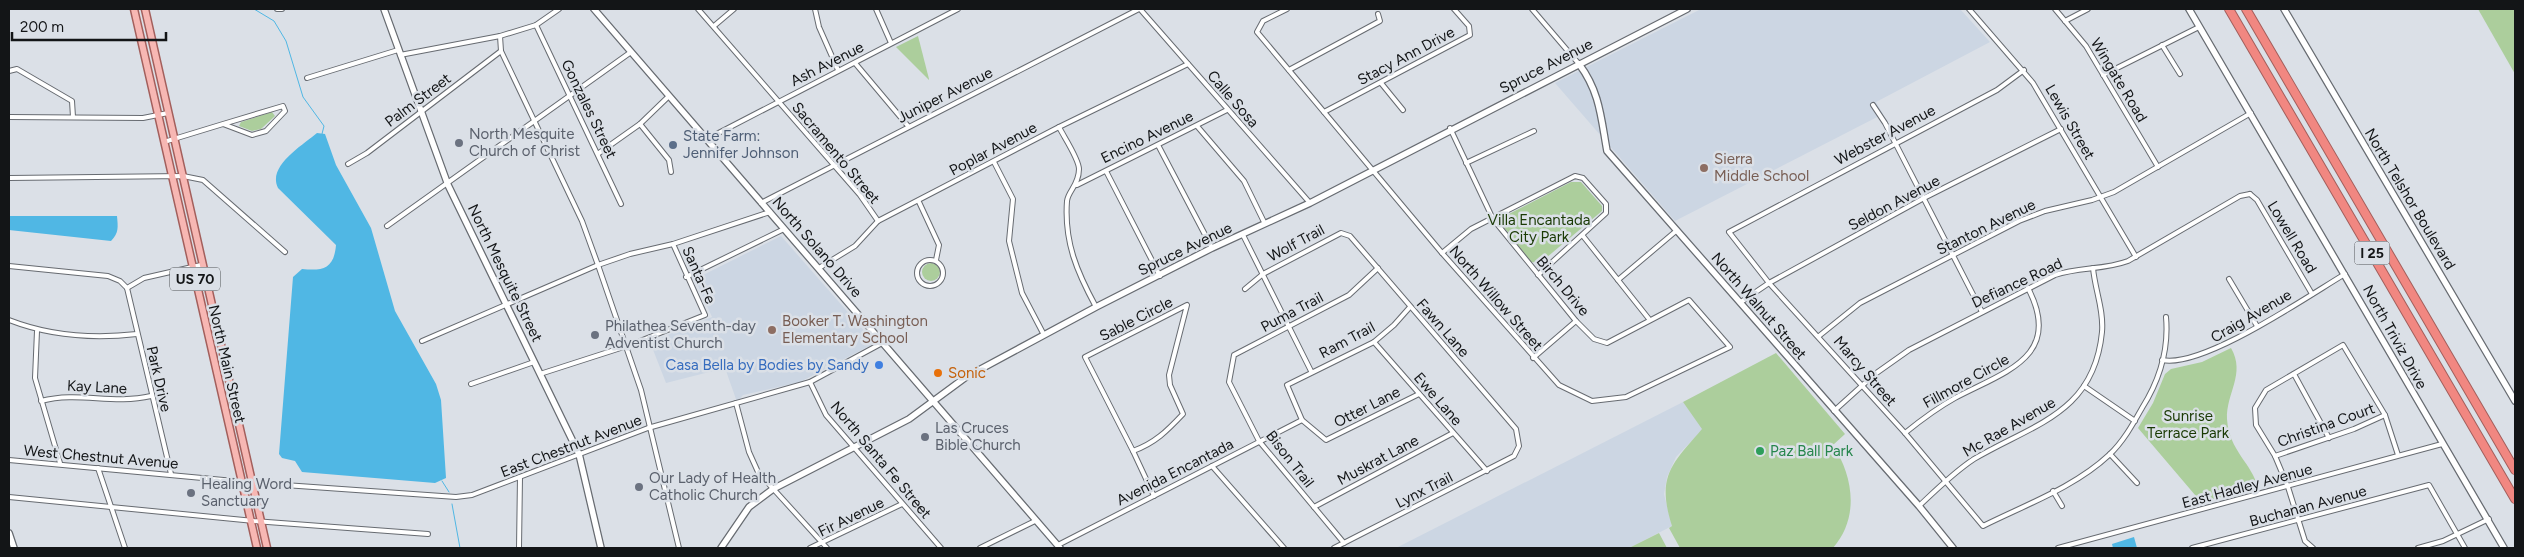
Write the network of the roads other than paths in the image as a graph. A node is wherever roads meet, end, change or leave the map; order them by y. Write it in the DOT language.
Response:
graph roads {
  1 [pos="134,9"];
  2 [pos="145,9"];
  3 [pos="277,9"];
  4 [pos="282,9"];
  5 [pos="384,9"];
  6 [pos="559,9"];
  7 [pos="597,9"];
  8 [pos="698,9"];
  9 [pos="734,9"];
  10 [pos="815,9"];
  11 [pos="876,9"];
  12 [pos="958,9"];
  13 [pos="1139,9"];
  14 [pos="1287,9"];
  15 [pos="1454,9"];
  16 [pos="1532,9"];
  17 [pos="1687,9"];
  18 [pos="1969,9"];
  19 [pos="2055,9"];
  20 [pos="2088,9"];
  21 [pos="2189,9"];
  22 [pos="2229,9"];
  23 [pos="2246,9"];
  24 [pos="2284,9"];
  25 [pos="1378,14"];
  26 [pos="2065,21"];
  27 [pos="536,25"];
  28 [pos="714,26"];
  29 [pos="2199,27"];
  30 [pos="500,36"];
  31 [pos="891,43"];
  32 [pos="2162,45"];
  33 [pos="399,52"];
  34 [pos="502,52"];
  35 [pos="631,52"];
  36 [pos="855,63"];
  37 [pos="1188,64"];
  38 [pos="1579,64"];
  39 [pos="838,70"];
  40 [pos="1289,70"];
  41 [pos="2024,70"];
  42 [pos="9,71"];
  43 [pos="2180,74"];
  44 [pos="2104,75"];
  45 [pos="307,78"];
  46 [pos="1381,83"];
  47 [pos="569,94"];
  48 [pos="669,96"];
  49 [pos="777,101"];
  50 [pos="1873,104"];
  51 [pos="1228,110"];
  52 [pos="1403,110"];
  53 [pos="422,111"];
  54 [pos="1324,112"];
  55 [pos="168,113"];
  56 [pos="2251,113"];
  57 [pos="158,116"];
  58 [pos="9,117"];
  59 [pos="73,117"];
  60 [pos="534,121"];
  61 [pos="223,124"];
  62 [pos="640,124"];
  63 [pos="908,126"];
  64 [pos="1197,126"];
  65 [pos="1059,127"];
  66 [pos="1450,128"];
  67 [pos="2061,129"];
  68 [pos="1534,131"];
  69 [pos="707,139"];
  70 [pos="174,140"];
  71 [pos="164,142"];
  72 [pos="1895,142"];
  73 [pos="1158,145"];
  74 [pos="599,153"];
  75 [pos="994,162"];
  76 [pos="1466,163"];
  77 [pos="348,164"];
  78 [pos="833,164"];
  79 [pos="2158,167"];
  80 [pos="1106,171"];
  81 [pos="1372,171"];
  82 [pos="671,172"];
  83 [pos="182,176"];
  84 [pos="9,178"];
  85 [pos="172,178"];
  86 [pos="448,185"];
  87 [pos="1077,185"];
  88 [pos="2250,192"];
  89 [pos="1924,198"];
  90 [pos="2101,198"];
  91 [pos="919,202"];
  92 [pos="761,203"];
  93 [pos="1310,203"];
  94 [pos="621,204"];
  95 [pos="770,212"];
  96 [pos="1493,219"];
  97 [pos="878,221"];
  98 [pos="1264,224"];
  99 [pos="387,226"];
  100 [pos="784,229"];
  101 [pos="1676,231"];
  102 [pos="1728,232"];
  103 [pos="1340,233"];
  104 [pos="1243,235"];
  105 [pos="1583,236"];
  106 [pos="673,244"];
  107 [pos="1212,248"];
  108 [pos="285,252"];
  109 [pos="1442,254"];
  110 [pos="1953,254"];
  111 [pos="2136,257"];
  112 [pos="936,260"];
  113 [pos="202,265"];
  114 [pos="9,266"];
  115 [pos="598,266"];
  116 [pos="192,267"];
  117 [pos="819,268"];
  118 [pos="1378,268"];
  119 [pos="2093,268"];
  120 [pos="1263,274"];
  121 [pos="2346,274"];
  122 [pos="1538,275"];
  123 [pos="1160,276"];
  124 [pos="686,277"];
  125 [pos="2229,279"];
  126 [pos="1618,280"];
  127 [pos="1769,283"];
  128 [pos="127,288"];
  129 [pos="2028,288"];
  130 [pos="1245,289"];
  131 [pos="2312,294"];
  132 [pos="1689,300"];
  133 [pos="1741,302"];
  134 [pos="506,303"];
  135 [pos="1096,307"];
  136 [pos="1410,307"];
  137 [pos="1982,312"];
  138 [pos="2166,318"];
  139 [pos="1649,319"];
  140 [pos="9,320"];
  141 [pos="1576,321"];
  142 [pos="1289,326"];
  143 [pos="2257,326"];
  144 [pos="37,331"];
  145 [pos="137,334"];
  146 [pos="1044,335"];
  147 [pos="1819,336"];
  148 [pos="422,341"];
  149 [pos="884,342"];
  150 [pos="1374,342"];
  151 [pos="625,346"];
  152 [pos="1533,358"];
  153 [pos="2162,360"];
  154 [pos="534,362"];
  155 [pos="1312,371"];
  156 [pos="540,374"];
  157 [pos="2294,374"];
  158 [pos="810,382"];
  159 [pos="1229,382"];
  160 [pos="471,384"];
  161 [pos="1862,385"];
  162 [pos="2084,386"];
  163 [pos="1419,394"];
  164 [pos="151,396"];
  165 [pos="41,401"];
  166 [pos="932,401"];
  167 [pos="2515,402"];
  168 [pos="736,403"];
  169 [pos="1834,411"];
  170 [pos="2385,415"];
  171 [pos="1302,420"];
  172 [pos="2135,421"];
  173 [pos="651,428"];
  174 [pos="1453,433"];
  175 [pos="1906,433"];
  176 [pos="2329,438"];
  177 [pos="1259,441"];
  178 [pos="2442,444"];
  179 [pos="1519,446"];
  180 [pos="853,447"];
  181 [pos="1133,451"];
  182 [pos="579,454"];
  183 [pos="2110,454"];
  184 [pos="2398,455"];
  185 [pos="2274,456"];
  186 [pos="9,460"];
  187 [pos="60,463"];
  188 [pos="1212,466"];
  189 [pos="98,468"];
  190 [pos="2515,470"];
  191 [pos="1487,471"];
  192 [pos="171,474"];
  193 [pos="520,477"];
  194 [pos="240,481"];
  195 [pos="1946,481"];
  196 [pos="252,483"];
  197 [pos="2137,483"];
  198 [pos="2288,487"];
  199 [pos="773,489"];
  200 [pos="2053,491"];
  201 [pos="1154,496"];
  202 [pos="9,497"];
  203 [pos="2515,499"];
  204 [pos="902,504"];
  205 [pos="111,506"];
  206 [pos="1919,506"];
  207 [pos="2062,506"];
  208 [pos="1314,507"];
  209 [pos="2489,519"];
  210 [pos="250,520"];
  211 [pos="1035,520"];
  212 [pos="260,521"];
  213 [pos="2297,521"];
  214 [pos="9,534"];
  215 [pos="428,534"];
  216 [pos="2457,535"];
  217 [pos="1344,543"];
  218 [pos="822,544"];
  219 [pos="1059,547"];
  220 [pos="14,548"];
  221 [pos="125,548"];
  222 [pos="256,548"];
  223 [pos="267,548"];
  224 [pos="519,548"];
  225 [pos="601,548"];
  226 [pos="679,548"];
  227 [pos="721,548"];
  228 [pos="810,548"];
  229 [pos="827,548"];
  230 [pos="941,548"];
  231 [pos="980,548"];
  232 [pos="1284,548"];
  233 [pos="1334,548"];
  234 [pos="1953,548"];
  235 [pos="2058,548"];
  236 [pos="2192,548"];
  237 [pos="2313,548"];
  238 [pos="2418,548"];
  239 [pos="2465,548"];
  240 [pos="2504,548"];
  1 -- 57 [label="main road, North Main Street / US 70"];
  2 -- 55 [label="main road, North Main Street / US 70"];
  3 -- 4 [label="street"];
  5 -- 33 [label="main road, North Mesquite Street"];
  6 -- 27 [label="street"];
  7 -- 35 [label="main road, North Solano Drive"];
  8 -- 28 [label="street, Sacramento Street"];
  9 -- 28 [label="street"];
  10 -- 39 [label="street"];
  11 -- 31 [label="street"];
  12 -- 31 [label="street, Ash Avenue"];
  13 -- 37 [label="street, Calle Sosa"];
  13 -- 63 [label="street, Juniper Avenue"];
  14 -- 40 [label="street, North Willow Street"];
  15 -- 46 [label="street, Stacy Ann Drive"];
  16 -- 38 [label="street"];
  17 -- 38 [label="main road, Spruce Avenue"];
  18 -- 41 [label="street, Lewis Street"];
  19 -- 26 [label="street, Wingate Road"];
  20 -- 26 [label="street"];
  21 -- 29 [label="main road, North Triviz Drive"];
  22 -- 203 [label="highway, I 25"];
  23 -- 190 [label="highway, I 25"];
  24 -- 167 [label="main road, North Telshor Boulevard"];
  25 -- 40 [label="street"];
  26 -- 44 [label="street, Wingate Road"];
  27 -- 30 [label="street"];
  27 -- 47 [label="street, Gonzales Street"];
  28 -- 49 [label="street, Sacramento Street"];
  29 -- 32 [label="street"];
  29 -- 56 [label="main road, North Triviz Drive"];
  30 -- 33 [label="street"];
  30 -- 34 [label="street"];
  31 -- 36 [label="street, Ash Avenue"];
  32 -- 43 [label="street"];
  32 -- 44 [label="street"];
  33 -- 45 [label="street"];
  33 -- 53 [label="main road, North Mesquite Street"];
  34 -- 53 [label="street, Palm Street"];
  34 -- 60 [label="street"];
  35 -- 47 [label="street"];
  35 -- 48 [label="main road, North Solano Drive"];
  36 -- 39 [label="street, Ash Avenue"];
  36 -- 63 [label="street"];
  37 -- 51 [label="street, Calle Sosa"];
  37 -- 65 [label="street, Poplar Avenue"];
  38 -- 66 [label="main road, Spruce Avenue"];
  38 -- 101 [label="main road, North Walnut Street"];
  39 -- 49 [label="street, Ash Avenue"];
  40 -- 54 [label="street, North Willow Street"];
  41 -- 67 [label="street, Lewis Street"];
  41 -- 72 [label="street, Webster Avenue"];
  42 -- 59 [label="street"];
  44 -- 79 [label="street, Wingate Road"];
  46 -- 52 [label="street"];
  46 -- 54 [label="street, Stacy Ann Drive"];
  47 -- 60 [label="street"];
  47 -- 74 [label="street, Gonzales Street"];
  48 -- 62 [label="street"];
  48 -- 69 [label="main road, North Solano Drive"];
  49 -- 69 [label="street, Ash Avenue"];
  49 -- 78 [label="street, Sacramento Street"];
  50 -- 72 [label="street"];
  51 -- 64 [label="street, Encino Avenue"];
  51 -- 93 [label="street, Calle Sosa"];
  53 -- 77 [label="street, Palm Street"];
  53 -- 86 [label="main road, North Mesquite Street"];
  54 -- 81 [label="street, North Willow Street"];
  55 -- 57 [label="street"];
  55 -- 70 [label="main road, North Main Street / US 70"];
  56 -- 79 [label="street, Stanton Avenue"];
  56 -- 121 [label="main road, North Triviz Drive"];
  57 -- 59 [label="street"];
  57 -- 71 [label="main road, North Main Street / US 70"];
  58 -- 59 [label="street"];
  60 -- 86 [label="street"];
  60 -- 115 [label="street"];
  61 -- 61 [label="street"];
  61 -- 70 [label="street"];
  62 -- 74 [label="street"];
  62 -- 82 [label="street"];
  63 -- 78 [label="street, Juniper Avenue"];
  64 -- 73 [label="street, Encino Avenue"];
  64 -- 98 [label="street"];
  65 -- 75 [label="street, Poplar Avenue"];
  65 -- 87 [label="street"];
  66 -- 76 [label="street, Birch Drive"];
  66 -- 81 [label="main road, Spruce Avenue"];
  67 -- 89 [label="street, Seldon Avenue"];
  67 -- 90 [label="street, Lewis Street"];
  68 -- 76 [label="street"];
  69 -- 92 [label="main road, North Solano Drive"];
  70 -- 71 [label="street"];
  70 -- 83 [label="main road, North Main Street / US 70"];
  71 -- 85 [label="main road, North Main Street / US 70"];
  72 -- 89 [label="street"];
  72 -- 102 [label="street, Webster Avenue"];
  73 -- 80 [label="street, Encino Avenue"];
  73 -- 107 [label="street"];
  74 -- 94 [label="street, Gonzales Street"];
  75 -- 91 [label="street, Poplar Avenue"];
  75 -- 146 [label="street"];
  76 -- 96 [label="street, Birch Drive"];
  78 -- 92 [label="street, Juniper Avenue"];
  78 -- 97 [label="street, Sacramento Street"];
  79 -- 90 [label="street, Stanton Avenue"];
  80 -- 87 [label="street, Encino Avenue"];
  80 -- 123 [label="street"];
  81 -- 93 [label="main road, Spruce Avenue"];
  81 -- 109 [label="street, North Willow Street"];
  83 -- 85 [label="street"];
  83 -- 108 [label="street"];
  83 -- 113 [label="main road, North Main Street / US 70"];
  84 -- 85 [label="street"];
  85 -- 116 [label="main road, North Main Street / US 70"];
  86 -- 99 [label="street"];
  86 -- 134 [label="main road, North Mesquite Street"];
  87 -- 135 [label="street"];
  88 -- 111 [label="street, Defiance Road"];
  88 -- 131 [label="street, Lowell Road"];
  89 -- 110 [label="street"];
  89 -- 127 [label="street, Seldon Avenue"];
  90 -- 110 [label="street, Stanton Avenue"];
  90 -- 111 [label="street, Lewis Street"];
  91 -- 97 [label="street, Poplar Avenue"];
  91 -- 112 [label="street"];
  92 -- 95 [label="main road, North Solano Drive"];
  93 -- 98 [label="main road, Spruce Avenue"];
  95 -- 100 [label="main road, North Solano Drive"];
  95 -- 106 [label="street"];
  96 -- 105 [label="street"];
  96 -- 109 [label="street"];
  96 -- 122 [label="street, Birch Drive"];
  97 -- 117 [label="street, Poplar Avenue"];
  98 -- 104 [label="main road, Spruce Avenue"];
  100 -- 117 [label="main road, North Solano Drive"];
  100 -- 124 [label="street"];
  101 -- 126 [label="street"];
  101 -- 133 [label="main road, North Walnut Street"];
  102 -- 127 [label="street, Marcy Street"];
  103 -- 118 [label="street, Fawn Lane"];
  103 -- 120 [label="street, Wolf Trail"];
  104 -- 107 [label="main road, Spruce Avenue"];
  104 -- 120 [label="street"];
  105 -- 122 [label="street"];
  105 -- 126 [label="street"];
  106 -- 115 [label="street"];
  106 -- 124 [label="street, Santa-Fe"];
  107 -- 123 [label="main road, Spruce Avenue"];
  109 -- 152 [label="street, North Willow Street"];
  110 -- 137 [label="street"];
  110 -- 147 [label="street, Stanton Avenue"];
  111 -- 119 [label="street, Defiance Road"];
  112 -- 112 [label="street"];
  113 -- 116 [label="street"];
  113 -- 196 [label="main road, North Main Street / US 70"];
  114 -- 128 [label="street"];
  115 -- 134 [label="street"];
  115 -- 151 [label="street"];
  116 -- 128 [label="street"];
  116 -- 194 [label="main road, North Main Street / US 70"];
  117 -- 149 [label="main road, North Solano Drive"];
  118 -- 136 [label="street, Fawn Lane"];
  118 -- 142 [label="street, Puma Trail"];
  119 -- 129 [label="street, Defiance Road"];
  119 -- 162 [label="street, Mc Rae Avenue"];
  120 -- 130 [label="street, Wolf Trail"];
  120 -- 142 [label="street"];
  121 -- 131 [label="street, Craig Avenue"];
  121 -- 178 [label="main road, North Triviz Drive"];
  122 -- 141 [label="street, Birch Drive"];
  123 -- 135 [label="main road, Spruce Avenue"];
  124 -- 151 [label="street, Santa-Fe"];
  125 -- 143 [label="street"];
  126 -- 139 [label="street"];
  127 -- 133 [label="street, Seldon Avenue"];
  127 -- 147 [label="street, Marcy Street"];
  128 -- 145 [label="street, Park Drive"];
  129 -- 137 [label="street, Defiance Road"];
  129 -- 175 [label="street, Fillmore Circle"];
  131 -- 143 [label="street, Craig Avenue"];
  132 -- 139 [label="street, Birch Drive"];
  132 -- 152 [label="street, North Willow Street"];
  133 -- 169 [label="main road, North Walnut Street"];
  134 -- 148 [label="street"];
  134 -- 154 [label="main road, North Mesquite Street"];
  135 -- 146 [label="main road, Spruce Avenue"];
  136 -- 150 [label="street, Ram Trail"];
  136 -- 179 [label="street, Fawn Lane"];
  137 -- 161 [label="street, Defiance Road"];
  138 -- 153 [label="street"];
  139 -- 141 [label="street, Birch Drive"];
  140 -- 144 [label="street"];
  141 -- 152 [label="street"];
  142 -- 155 [label="street"];
  142 -- 159 [label="street, Puma Trail"];
  143 -- 153 [label="street, Craig Avenue"];
  144 -- 145 [label="street"];
  144 -- 165 [label="street"];
  145 -- 164 [label="street, Park Drive"];
  146 -- 166 [label="main road, Spruce Avenue"];
  147 -- 161 [label="street, Marcy Street"];
  149 -- 158 [label="street, East Chestnut Avenue"];
  149 -- 166 [label="main road, North Solano Drive"];
  150 -- 155 [label="street, Ram Trail"];
  150 -- 163 [label="street, Ewe Lane"];
  151 -- 156 [label="street"];
  151 -- 173 [label="street"];
  153 -- 172 [label="street"];
  154 -- 156 [label="main road, North Mesquite Street"];
  154 -- 160 [label="street"];
  155 -- 171 [label="street, Ram Trail"];
  156 -- 182 [label="main road, North Mesquite Street"];
  157 -- 170 [label="street"];
  157 -- 176 [label="street"];
  157 -- 185 [label="street"];
  158 -- 168 [label="street, East Chestnut Avenue"];
  158 -- 180 [label="street, North Santa Fe Street"];
  159 -- 177 [label="street, Bison Trail"];
  161 -- 169 [label="street, Defiance Road"];
  161 -- 175 [label="street, Marcy Street"];
  162 -- 172 [label="street"];
  162 -- 195 [label="street, Mc Rae Avenue"];
  163 -- 171 [label="street, Otter Lane"];
  163 -- 174 [label="street, Ewe Lane"];
  164 -- 165 [label="street, Kay Lane"];
  164 -- 192 [label="street, Park Drive"];
  165 -- 187 [label="street"];
  166 -- 180 [label="main road, Spruce Avenue"];
  166 -- 211 [label="main road, North Solano Drive"];
  168 -- 173 [label="street, East Chestnut Avenue"];
  168 -- 199 [label="street"];
  169 -- 206 [label="main road, North Walnut Street"];
  170 -- 176 [label="street, Christina Court"];
  170 -- 184 [label="street"];
  171 -- 177 [label="street, Avenida Encantada"];
  172 -- 183 [label="street"];
  173 -- 182 [label="street, East Chestnut Avenue"];
  173 -- 226 [label="street"];
  174 -- 191 [label="street, Ewe Lane"];
  174 -- 208 [label="street, Muskrat Lane"];
  175 -- 195 [label="street, Marcy Street"];
  176 -- 185 [label="street, Christina Court"];
  177 -- 188 [label="street, Avenida Encantada"];
  177 -- 208 [label="street, Bison Trail"];
  178 -- 184 [label="street, East Hadley Avenue"];
  178 -- 209 [label="main road, North Triviz Drive"];
  179 -- 191 [label="street, Lynx Trail"];
  180 -- 199 [label="main road, Spruce Avenue"];
  180 -- 204 [label="street, North Santa Fe Street"];
  181 -- 181 [label="street, Sable Circle"];
  181 -- 201 [label="street, Sable Circle"];
  182 -- 193 [label="street, East Chestnut Avenue"];
  182 -- 225 [label="main road, North Mesquite Street"];
  183 -- 197 [label="street"];
  183 -- 200 [label="street"];
  184 -- 198 [label="street, East Hadley Avenue"];
  185 -- 198 [label="street"];
  186 -- 187 [label="street, West Chestnut Avenue"];
  187 -- 189 [label="street, West Chestnut Avenue"];
  188 -- 201 [label="street, Avenida Encantada"];
  188 -- 232 [label="street"];
  189 -- 192 [label="street, West Chestnut Avenue"];
  189 -- 205 [label="street"];
  191 -- 217 [label="street, Lynx Trail"];
  192 -- 194 [label="street, West Chestnut Avenue"];
  193 -- 196 [label="street, East Chestnut Avenue"];
  193 -- 224 [label="street"];
  194 -- 196 [label="street, West Chestnut Avenue"];
  194 -- 210 [label="main road, North Main Street / US 70"];
  195 -- 200 [label="street, Marcy Street"];
  195 -- 206 [label="street, Mc Rae Avenue"];
  196 -- 212 [label="main road, North Main Street / US 70"];
  198 -- 213 [label="street"];
  198 -- 235 [label="street, East Hadley Avenue"];
  199 -- 218 [label="street"];
  199 -- 227 [label="main road, Spruce Avenue"];
  200 -- 207 [label="street"];
  201 -- 219 [label="street, Avenida Encantada"];
  202 -- 205 [label="street"];
  204 -- 218 [label="street, Fir Avenue"];
  204 -- 230 [label="street, North Santa Fe Street"];
  205 -- 210 [label="street"];
  205 -- 221 [label="street"];
  206 -- 234 [label="main road, North Walnut Street"];
  208 -- 217 [label="street, Bison Trail"];
  209 -- 216 [label="street"];
  209 -- 240 [label="main road, North Triviz Drive"];
  210 -- 212 [label="street"];
  210 -- 222 [label="main road, North Main Street / US 70"];
  211 -- 219 [label="main road, North Solano Drive"];
  211 -- 231 [label="street"];
  212 -- 215 [label="street"];
  212 -- 223 [label="main road, North Main Street / US 70"];
  213 -- 216 [label="street, Buchanan Avenue"];
  213 -- 236 [label="street, Buchanan Avenue"];
  213 -- 237 [label="street"];
  214 -- 220 [label="main road"];
  216 -- 238 [label="street"];
  216 -- 239 [label="street"];
  217 -- 233 [label="street, Lynx Trail"];
  218 -- 228 [label="street, Fir Avenue"];
  218 -- 229 [label="street"];
}
